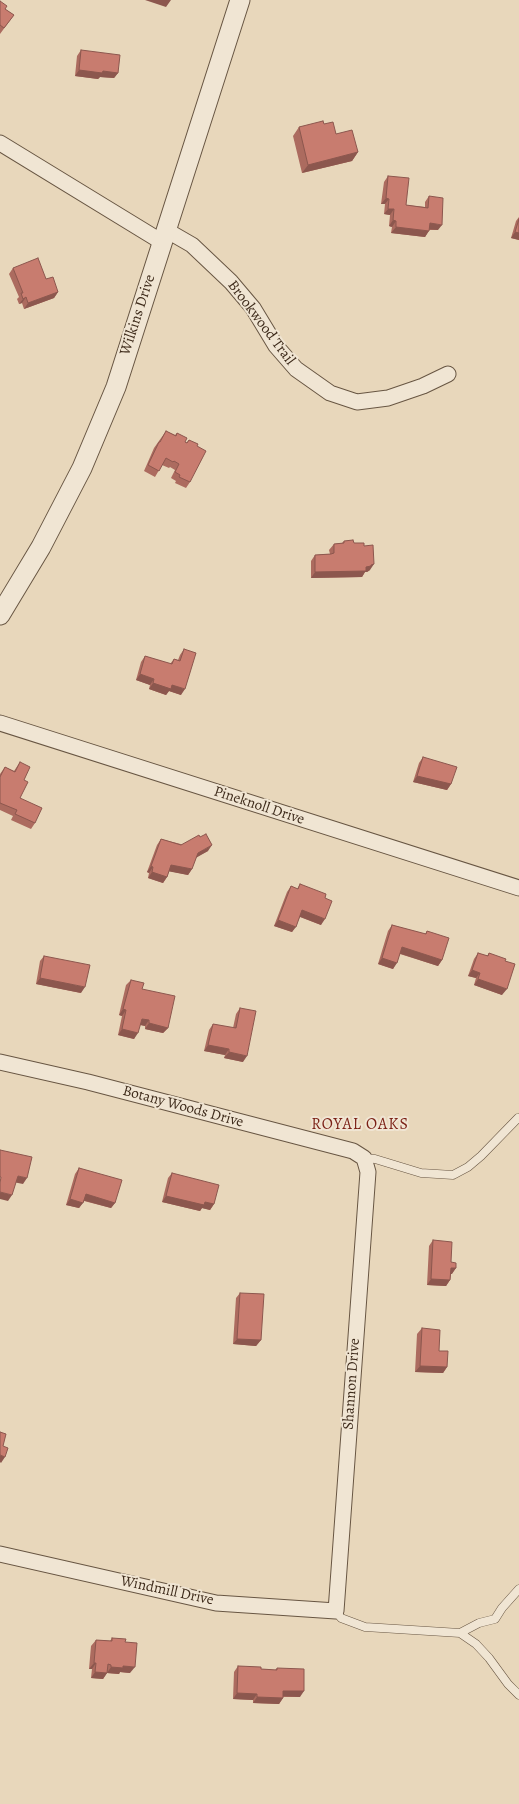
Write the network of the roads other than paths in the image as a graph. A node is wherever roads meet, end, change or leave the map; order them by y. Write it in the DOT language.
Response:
graph roads {
  1 [pos="240,0"];
  2 [pos="0,143"];
  3 [pos="164,236"];
  4 [pos="448,374"];
  5 [pos="0,615"];
  6 [pos="0,723"];
  7 [pos="519,888"];
  8 [pos="0,1062"];
  9 [pos="518,1118"];
  10 [pos="364,1158"];
  11 [pos="0,1554"];
  12 [pos="519,1589"];
  13 [pos="336,1611"];
  14 [pos="460,1633"];
  15 [pos="519,1695"];
  1 -- 3 [label="street, Wilkins Drive"];
  2 -- 3 [label="street, Brookwood Trail"];
  3 -- 4 [label="street, Brookwood Trail"];
  3 -- 5 [label="street, Wilkins Drive"];
  6 -- 7 [label="street, Pineknoll Drive"];
  8 -- 10 [label="street, Botany Woods Drive"];
  9 -- 10 [label="lane"];
  10 -- 13 [label="street, Shannon Drive"];
  11 -- 13 [label="street, Windmill Drive"];
  12 -- 14 [label="lane"];
  13 -- 14 [label="lane"];
  14 -- 15 [label="lane"];
}
